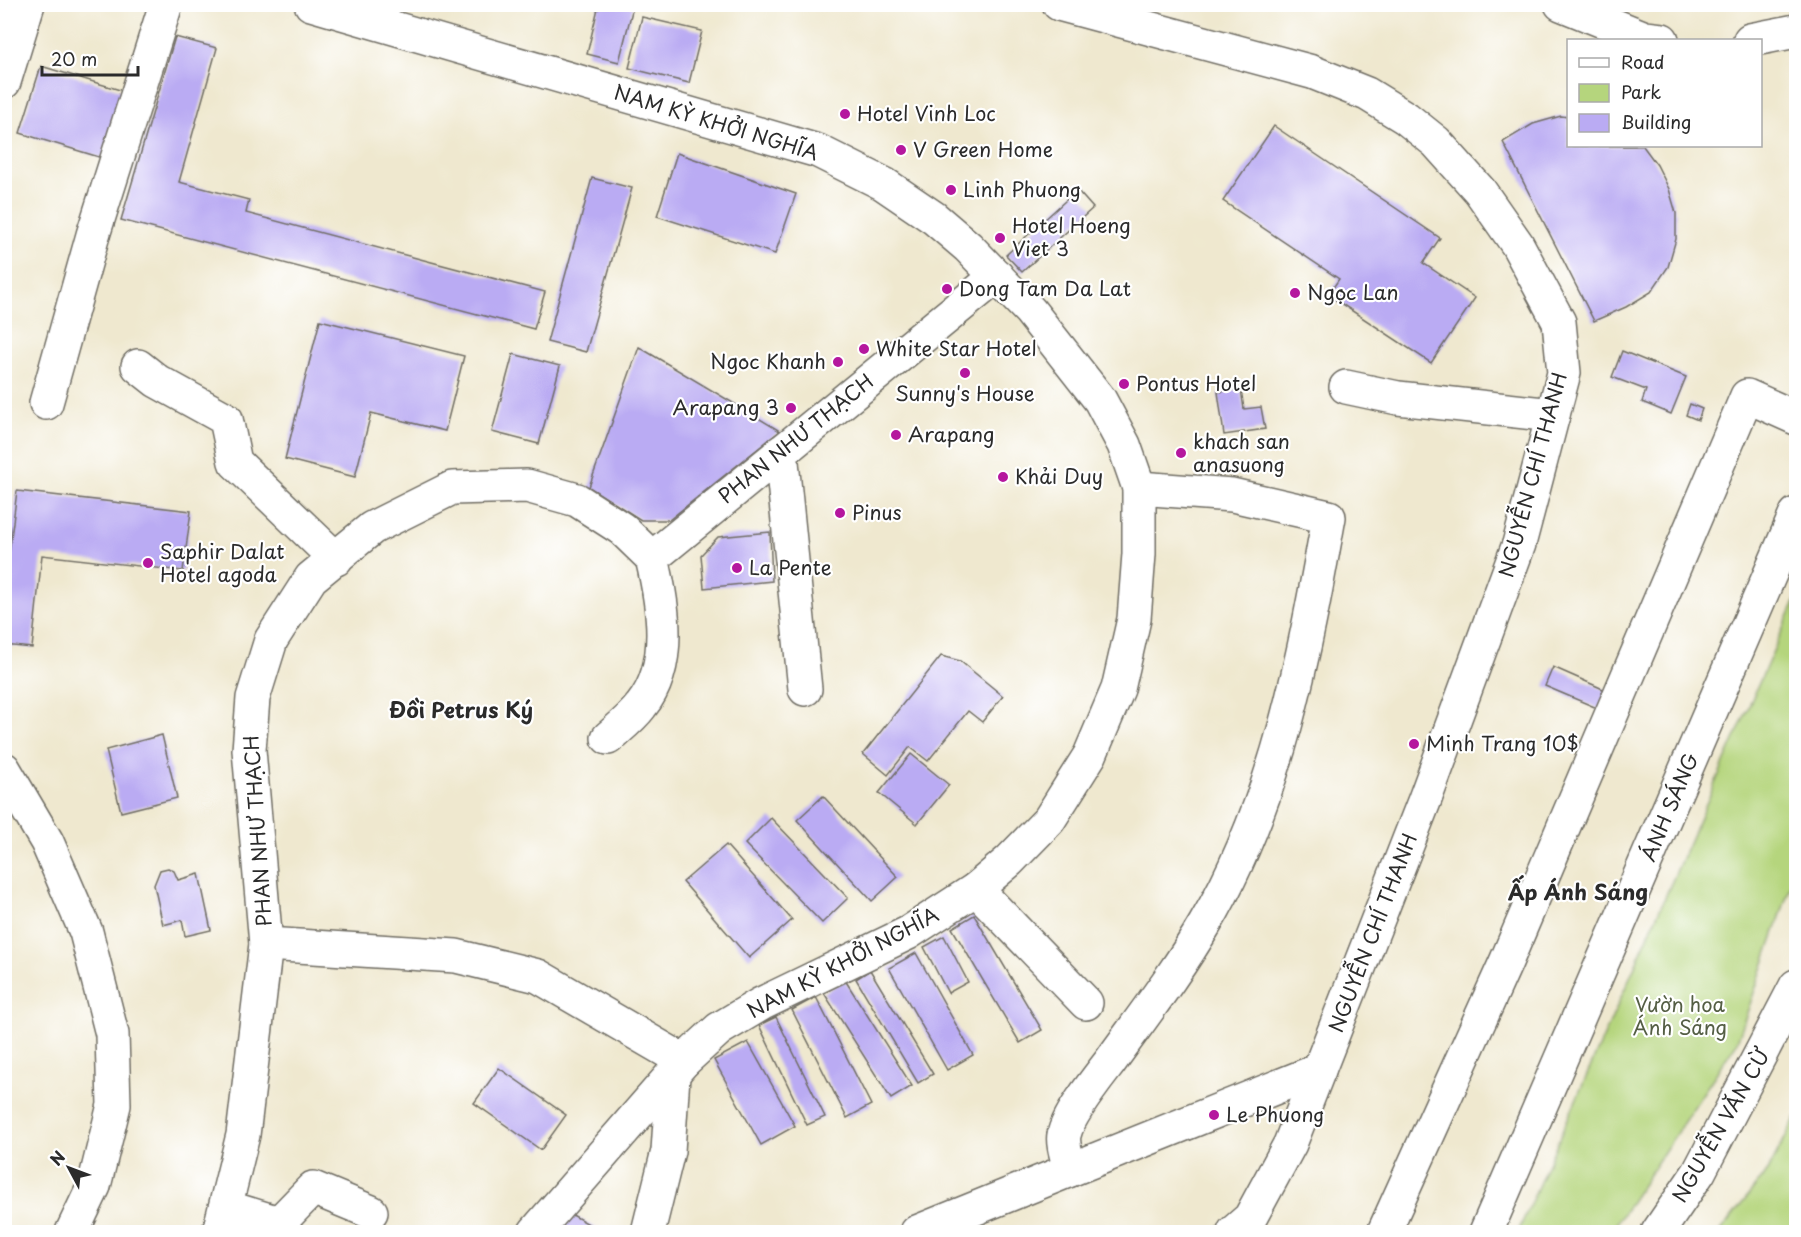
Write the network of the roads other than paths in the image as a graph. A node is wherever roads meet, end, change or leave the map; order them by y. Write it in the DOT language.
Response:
graph roads {
  1 [pos="28,4"];
  2 [pos="166,4"];
  3 [pos="311,4"];
  4 [pos="1059,4"];
  5 [pos="1561,4"];
  6 [pos="1797,31"];
  7 [pos="1654,39"];
  8 [pos="1755,39"];
  9 [pos="4,82"];
  10 [pos="997,276"];
  11 [pos="138,366"];
  12 [pos="1346,387"];
  13 [pos="46,403"];
  14 [pos="1553,415"];
  15 [pos="1797,418"];
  16 [pos="781,452"];
  17 [pos="1139,488"];
  18 [pos="1797,514"];
  19 [pos="652,558"];
  20 [pos="336,559"];
  21 [pos="805,689"];
  22 [pos="608,738"];
  23 [pos="4,770"];
  24 [pos="976,889"];
  25 [pos="266,944"];
  26 [pos="1797,986"];
  27 [pos="1086,1003"];
  28 [pos="679,1068"];
  29 [pos="1319,1070"];
  30 [pos="1070,1170"];
  31 [pos="371,1212"];
  32 [pos="223,1220"];
  33 [pos="72,1233"];
  34 [pos="535,1233"];
  35 [pos="648,1233"];
  36 [pos="917,1233"];
  37 [pos="1234,1233"];
  38 [pos="1384,1233"];
  39 [pos="1486,1233"];
  40 [pos="1658,1233"];
  1 -- 9 [label="street"];
  2 -- 13 [label="street"];
  3 -- 10 [label="street, NAM KỲ KHỞI NGHĨA"];
  4 -- 14 [label="street, NGUYỄN CHÍ THANH"];
  5 -- 7 [label="street"];
  6 -- 8 [label="street"];
  10 -- 16 [label="street, PHAN NHƯ THẠCH"];
  10 -- 17 [label="street, NAM KỲ KHỞI NGHĨA"];
  11 -- 20 [label="street"];
  12 -- 14 [label="street"];
  14 -- 29 [label="street, NGUYỄN CHÍ THANH"];
  15 -- 38 [label="street"];
  16 -- 19 [label="street, PHAN NHƯ THẠCH"];
  16 -- 21 [label="street"];
  17 -- 24 [label="street, NAM KỲ KHỞI NGHĨA"];
  17 -- 30 [label="street"];
  18 -- 39 [label="street, ÁNH SÁNG"];
  19 -- 20 [label="street, PHAN NHƯ THẠCH"];
  19 -- 22 [label="street"];
  20 -- 25 [label="street, PHAN NHƯ THẠCH"];
  23 -- 33 [label="street"];
  24 -- 27 [label="street"];
  24 -- 28 [label="street, NAM KỲ KHỞI NGHĨA"];
  25 -- 28 [label="street"];
  25 -- 32 [label="street, PHAN NHƯ THẠCH"];
  26 -- 40 [label="street, NGUYỄN VĂN CỪ"];
  28 -- 34 [label="street"];
  28 -- 35 [label="street"];
  29 -- 30 [label="street"];
  29 -- 37 [label="street, NGUYỄN CHÍ THANH"];
  30 -- 36 [label="street"];
  31 -- 32 [label="street"];
}
